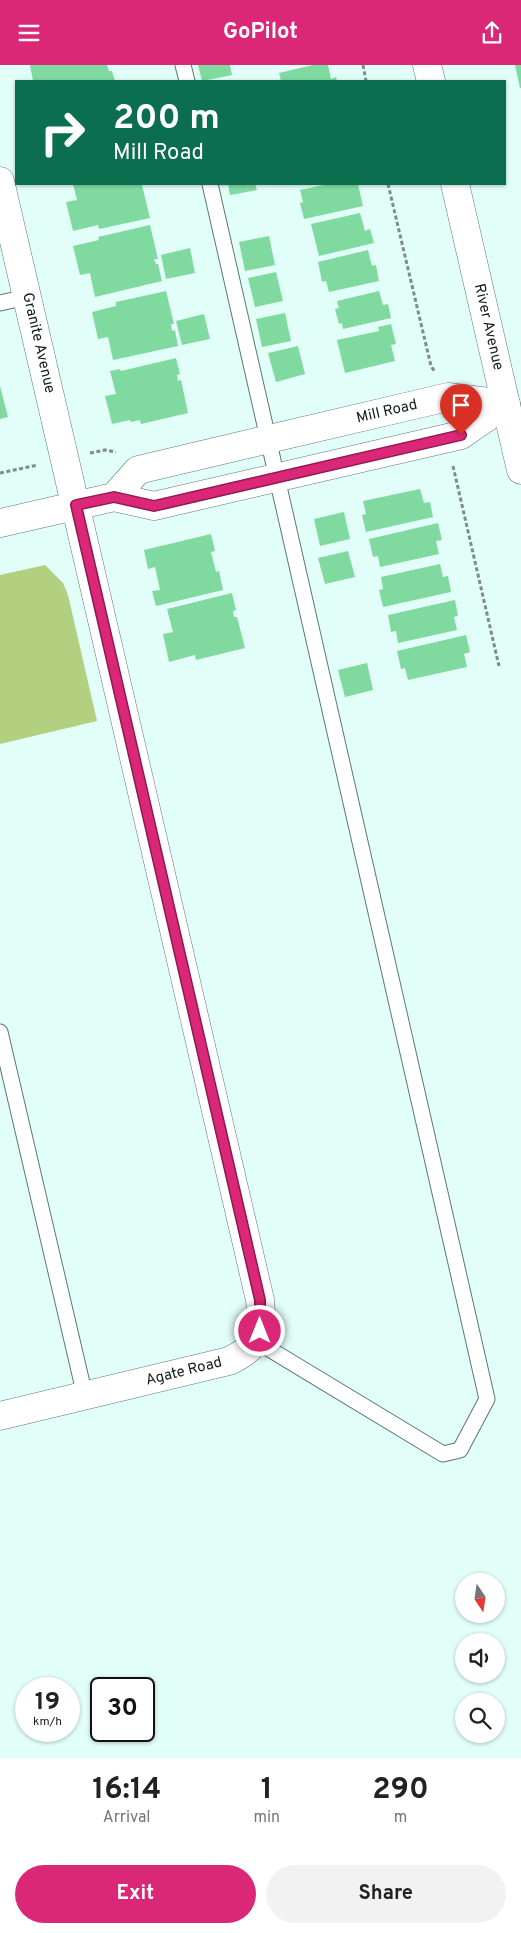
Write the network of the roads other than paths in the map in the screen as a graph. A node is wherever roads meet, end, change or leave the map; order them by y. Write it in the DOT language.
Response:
graph roads {
  1 [pos="183,65"];
  2 [pos="427,65"];
  3 [pos="187,80"];
  4 [pos="431,80"];
  5 [pos="0,181"];
  6 [pos="210,185"];
  7 [pos="455,185"];
  8 [pos="27,297"];
  9 [pos="0,303"];
  10 [pos="514,402"];
  11 [pos="269,439"];
  12 [pos="521,470"];
  13 [pos="278,477"];
  14 [pos="114,497"];
  15 [pos="76,505"];
  16 [pos="0,523"];
  17 [pos="0,1032"];
  18 [pos="256,1341"];
  19 [pos="85,1396"];
  20 [pos="0,1416"];
  1 -- 3 [label="lane"];
  2 -- 4 [label="street"];
  5 -- 8 [label="street, Granite Avenue"];
  6 -- 11 [label="lane"];
  7 -- 10 [label="street, River Avenue"];
  8 -- 9 [label="lane"];
  8 -- 15 [label="street, Granite Avenue"];
  10 -- 11 [label="street, Mill Road"];
  10 -- 12 [label="street, River Avenue"];
  10 -- 13 [label="street"];
  11 -- 13 [label="lane"];
  11 -- 14 [label="street, Mill Road"];
  13 -- 14 [label="street"];
  13 -- 18 [label="lane"];
  14 -- 15 [label="street"];
  15 -- 16 [label="street"];
  15 -- 18 [label="street"];
  17 -- 19 [label="lane"];
  18 -- 19 [label="street, Agate Road"];
  19 -- 20 [label="street, Agate Road"];
}
